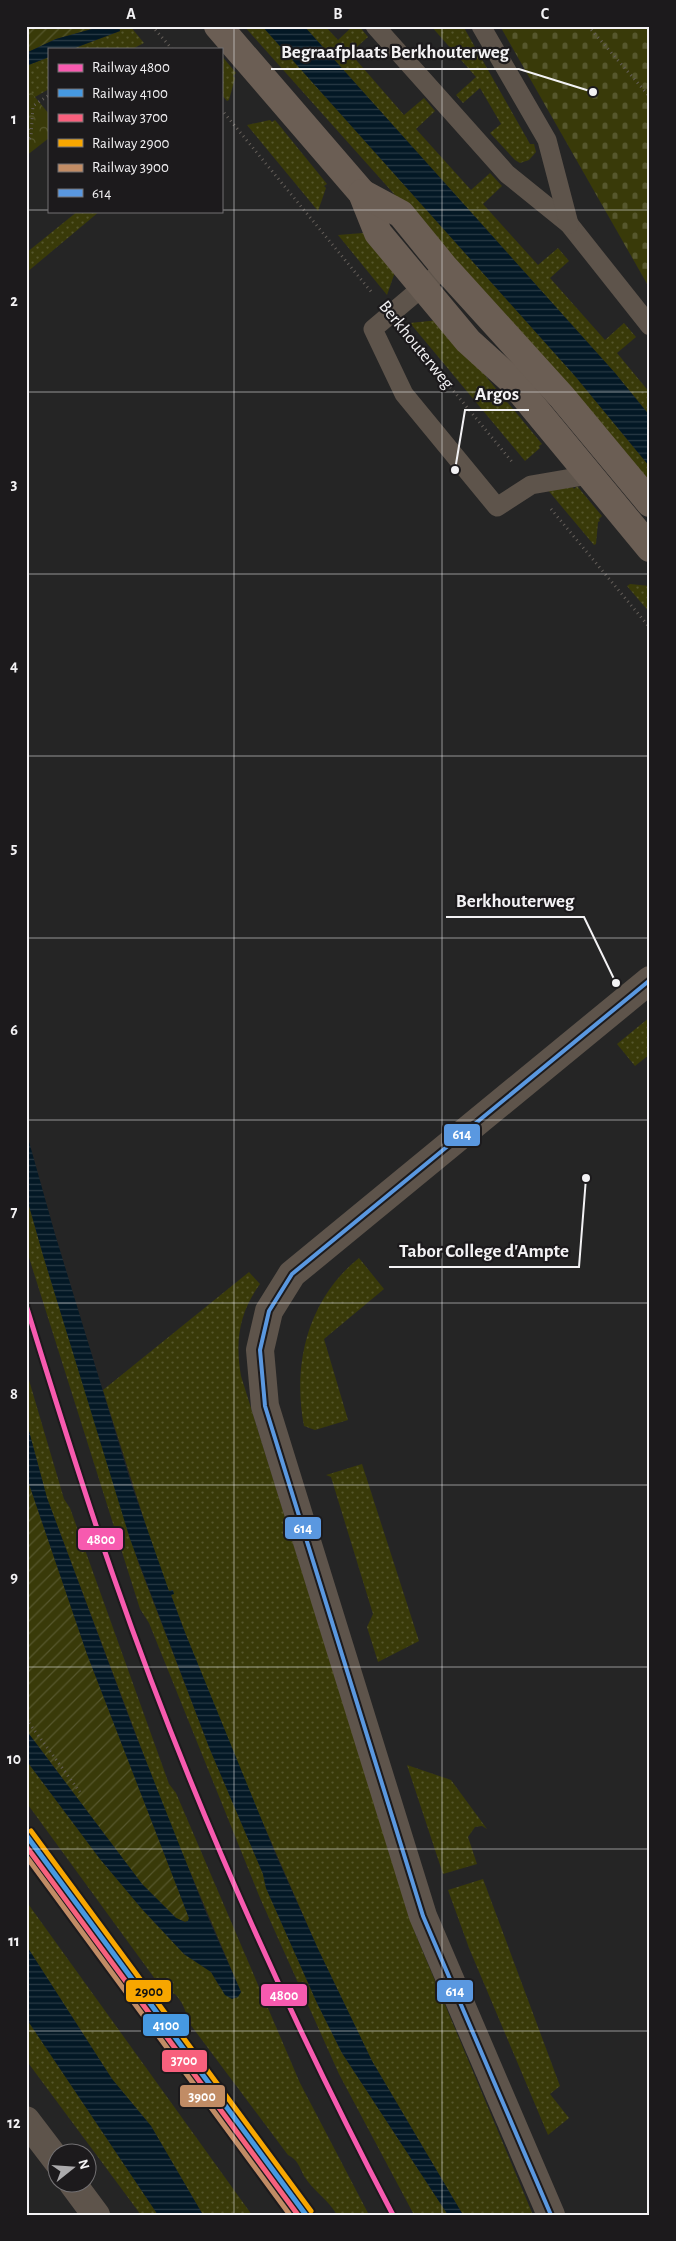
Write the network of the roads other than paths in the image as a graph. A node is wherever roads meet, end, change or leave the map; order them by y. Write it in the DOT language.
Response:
graph roads {
  1 [pos="218,26"];
  2 [pos="375,26"];
  3 [pos="481,26"];
  4 [pos="362,193"];
  5 [pos="569,224"];
  6 [pos="445,268"];
  7 [pos="423,287"];
  8 [pos="650,326"];
  9 [pos="589,475"];
  10 [pos="650,503"];
  11 [pos="650,548"];
  12 [pos="650,980"];
  13 [pos="26,2120"];
  14 [pos="48,2149"];
  15 [pos="80,2194"];
  16 [pos="96,2215"];
  17 [pos="551,2215"];
  1 -- 4 [label="main road"];
  2 -- 5 [label="lane"];
  3 -- 5 [label="lane"];
  4 -- 6 [label="main road"];
  4 -- 7 [label="main road"];
  5 -- 8 [label="lane"];
  6 -- 7 [label="lane"];
  6 -- 10 [label="main road"];
  7 -- 9 [label="main road"];
  7 -- 9 [label="lane"];
  9 -- 11 [label="main road"];
  12 -- 17 [label="street"];
  13 -- 14 [label="street"];
  15 -- 16 [label="street"];
}
